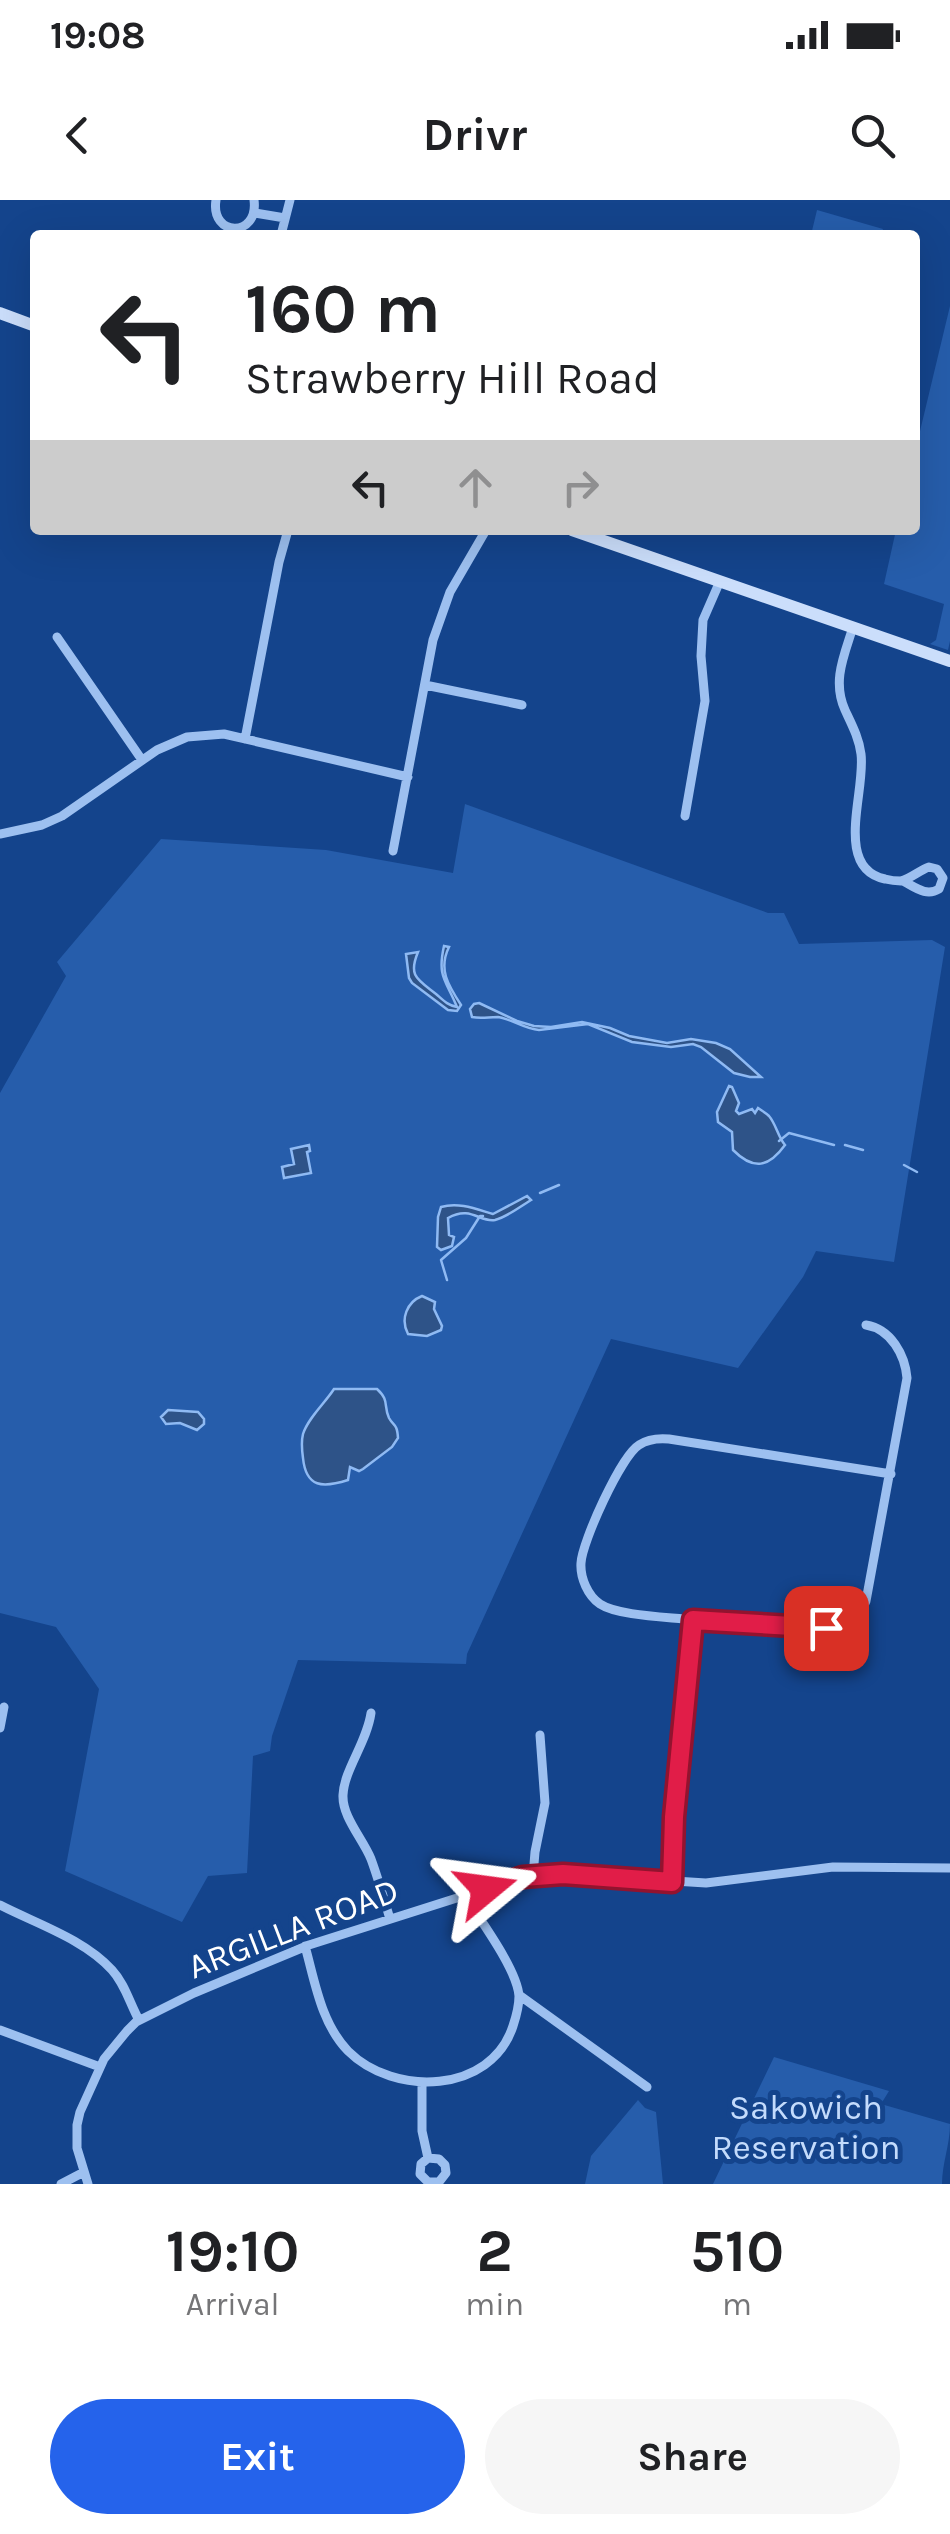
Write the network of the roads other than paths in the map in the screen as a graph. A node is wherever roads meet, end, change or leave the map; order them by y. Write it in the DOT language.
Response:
graph roads {
  1 [pos="216,200"];
  2 [pos="254,200"];
  3 [pos="290,200"];
  4 [pos="255,213"];
  5 [pos="285,218"];
  6 [pos="282,230"];
  7 [pos="0,313"];
  8 [pos="30,324"];
  9 [pos="287,535"];
  10 [pos="483,535"];
  11 [pos="587,535"];
  12 [pos="720,581"];
  13 [pos="853,628"];
  14 [pos="57,637"];
  15 [pos="950,660"];
  16 [pos="425,686"];
  17 [pos="522,705"];
  18 [pos="245,739"];
  19 [pos="142,760"];
  20 [pos="408,777"];
  21 [pos="685,816"];
  22 [pos="0,834"];
  23 [pos="393,851"];
  24 [pos="903,880"];
  25 [pos="866,1325"];
  26 [pos="891,1474"];
  27 [pos="693,1620"];
  28 [pos="4,1707"];
  29 [pos="371,1713"];
  30 [pos="0,1728"];
  31 [pos="540,1735"];
  32 [pos="950,1868"];
  33 [pos="533,1876"];
  34 [pos="672,1882"];
  35 [pos="465,1896"];
  36 [pos="0,1906"];
  37 [pos="390,1919"];
  38 [pos="304,1946"];
  39 [pos="519,1996"];
  40 [pos="139,2020"];
  41 [pos="0,2030"];
  42 [pos="100,2067"];
  43 [pos="422,2082"];
  44 [pos="647,2087"];
  45 [pos="428,2158"];
  46 [pos="84,2172"];
  47 [pos="61,2184"];
  48 [pos="88,2184"];
  1 -- 4 [label="street"];
  2 -- 4 [label="street"];
  3 -- 5 [label="street"];
  4 -- 5 [label="street"];
  5 -- 6 [label="street"];
  7 -- 8 [label="main road"];
  9 -- 18 [label="street"];
  10 -- 16 [label="street"];
  11 -- 12 [label="main road"];
  12 -- 13 [label="main road"];
  12 -- 21 [label="street"];
  13 -- 15 [label="main road"];
  13 -- 24 [label="street"];
  14 -- 19 [label="street"];
  16 -- 17 [label="street"];
  16 -- 20 [label="street"];
  18 -- 19 [label="street"];
  18 -- 20 [label="street"];
  19 -- 22 [label="street"];
  20 -- 23 [label="street"];
  25 -- 26 [label="street"];
  26 -- 27 [label="street"];
  26 -- 27 [label="street"];
  27 -- 34 [label="street"];
  28 -- 30 [label="street"];
  29 -- 37 [label="street"];
  31 -- 33 [label="street"];
  32 -- 34 [label="street, ARGILLA ROAD"];
  33 -- 34 [label="street, ARGILLA ROAD"];
  33 -- 35 [label="street, ARGILLA ROAD"];
  35 -- 37 [label="street, ARGILLA ROAD"];
  35 -- 39 [label="street"];
  36 -- 40 [label="street"];
  37 -- 38 [label="street, ARGILLA ROAD"];
  38 -- 40 [label="street, ARGILLA ROAD"];
  38 -- 43 [label="street"];
  39 -- 43 [label="street"];
  39 -- 44 [label="street"];
  40 -- 42 [label="street, ARGILLA ROAD"];
  41 -- 42 [label="street"];
  42 -- 46 [label="street, ARGILLA ROAD"];
  43 -- 45 [label="street"];
  46 -- 47 [label="street"];
  46 -- 48 [label="street, ARGILLA ROAD"];
}
